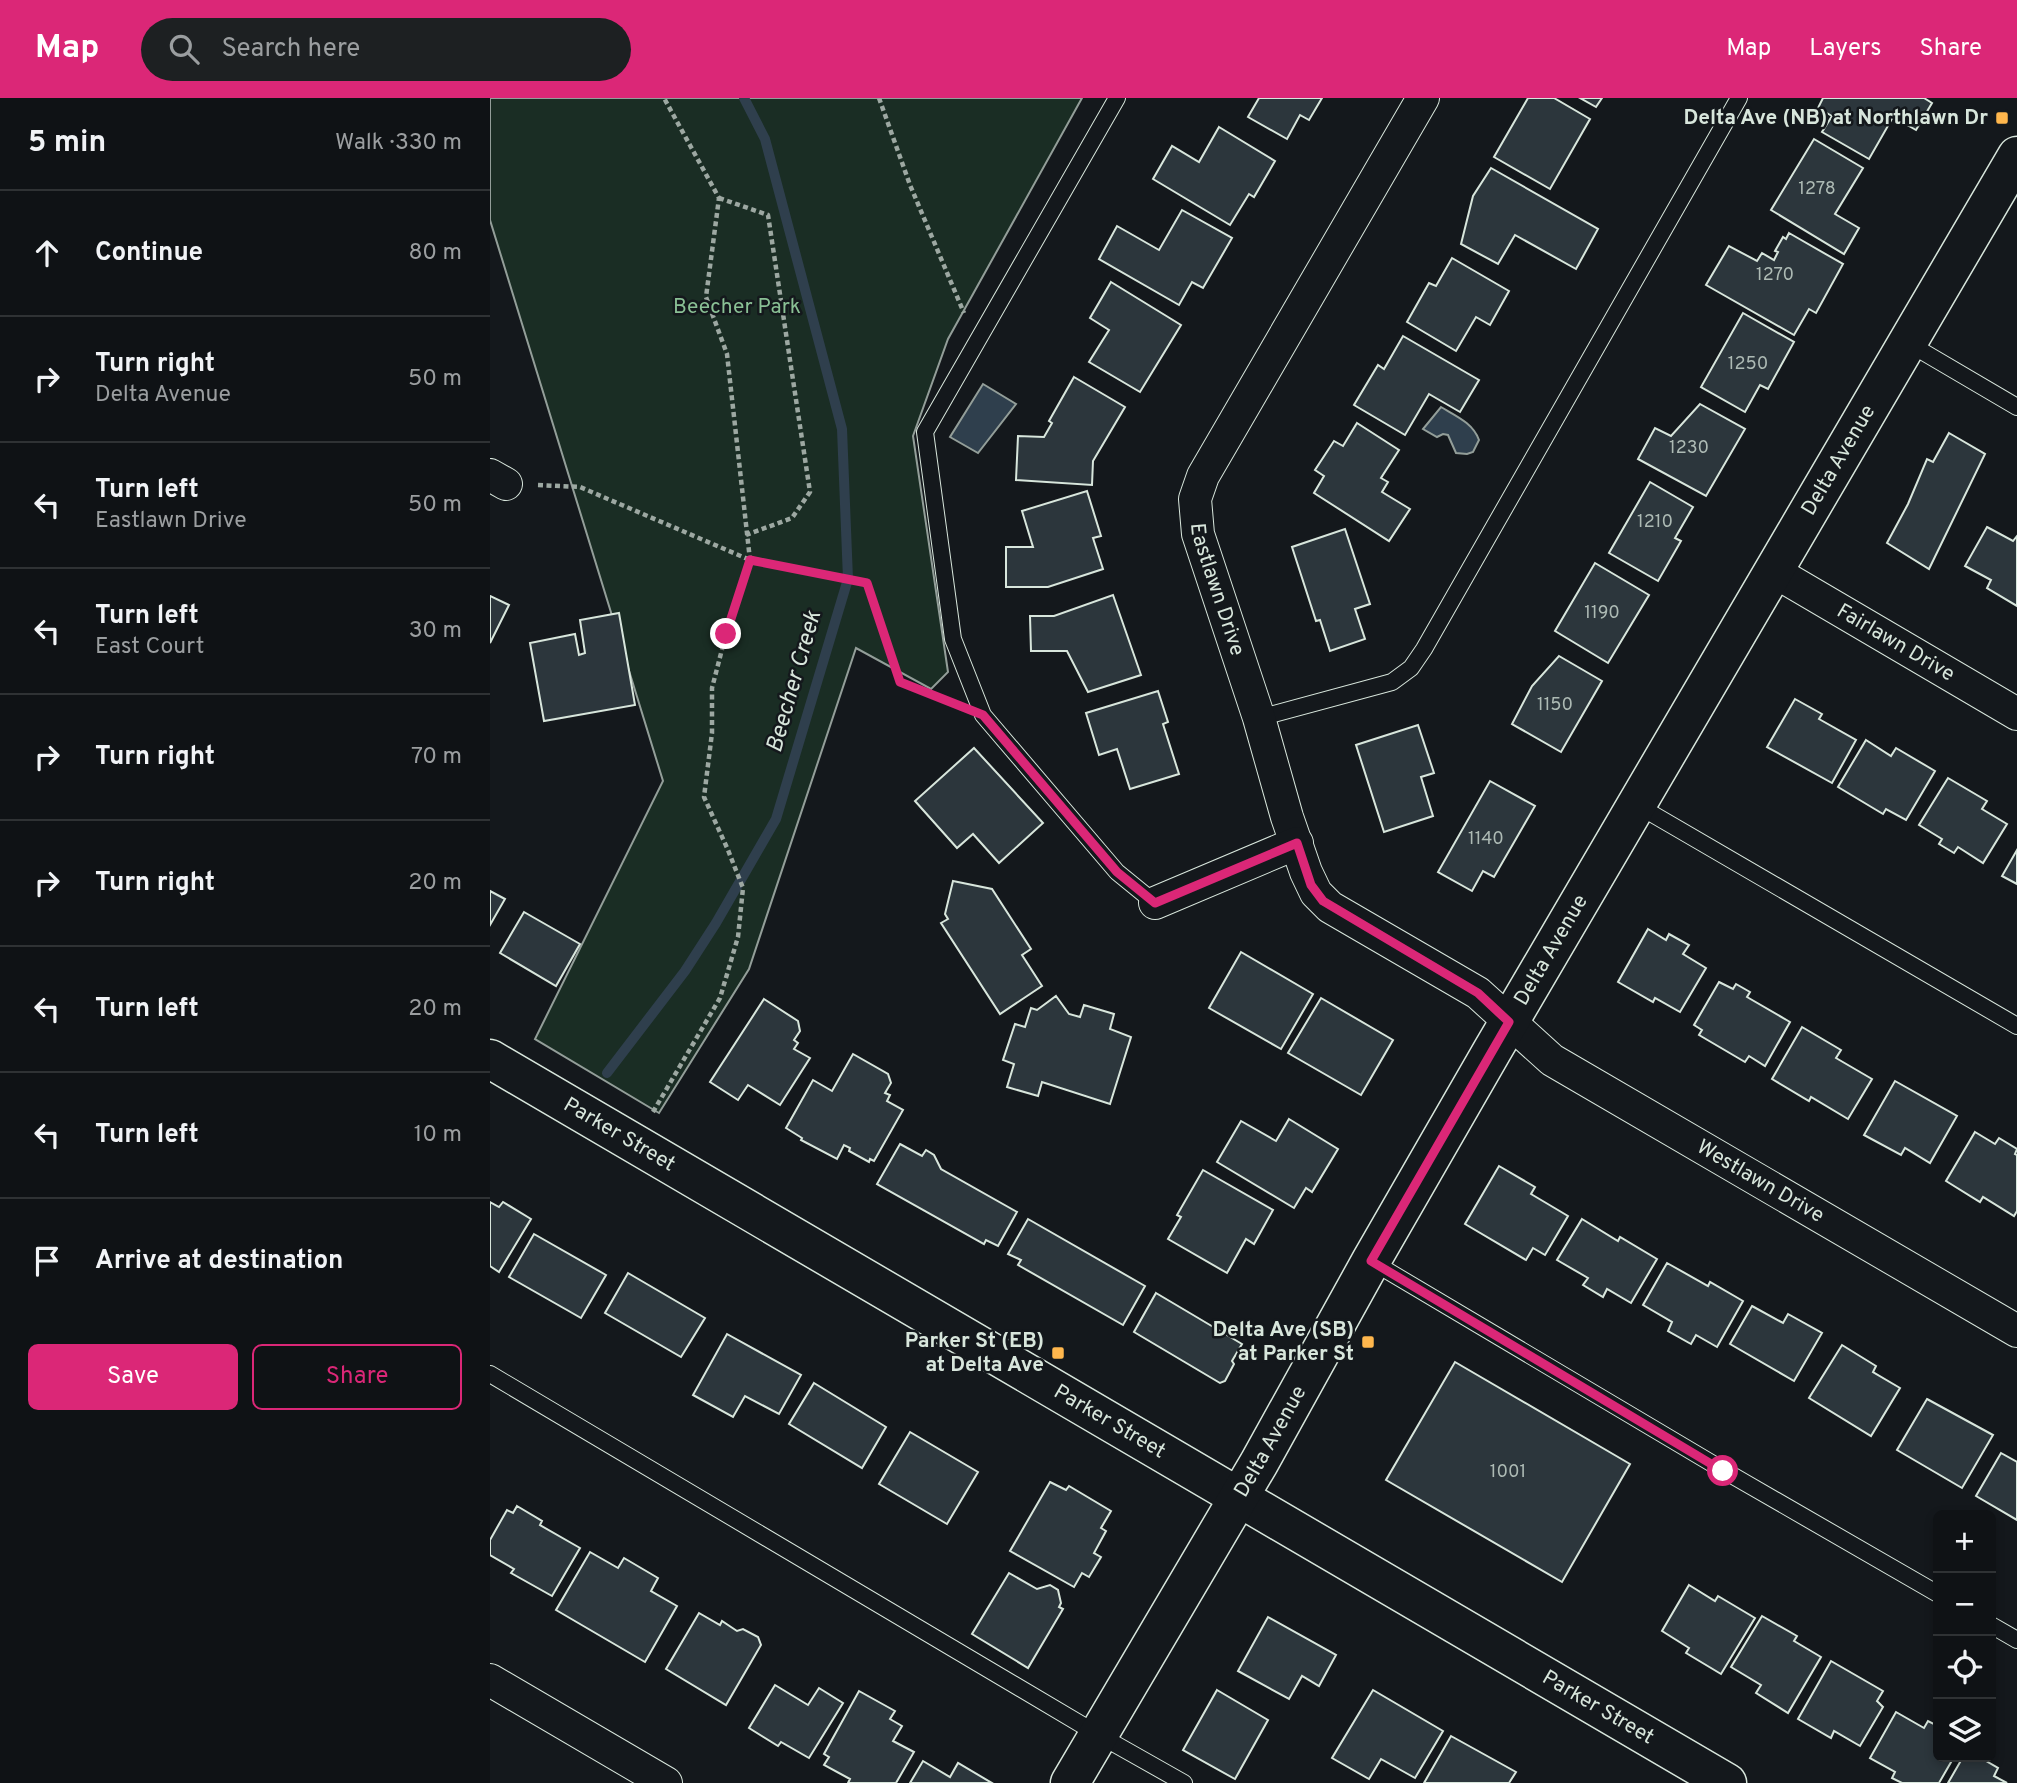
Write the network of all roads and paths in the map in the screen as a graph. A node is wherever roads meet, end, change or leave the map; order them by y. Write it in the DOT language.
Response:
graph roads {
  1 [pos="664,98"];
  2 [pos="879,98"];
  3 [pos="1117,98"];
  4 [pos="1423,98"];
  5 [pos="1739,98"];
  6 [pos="2017,156"];
  7 [pos="719,198"];
  8 [pos="976,343"];
  9 [pos="1908,343"];
  10 [pos="2017,407"];
  11 [pos="498,479"];
  12 [pos="746,535"];
  13 [pos="750,560"];
  14 [pos="1775,572"];
  15 [pos="2017,714"];
  16 [pos="983,715"];
  17 [pos="1259,718"];
  18 [pos="1637,805"];
  19 [pos="1297,843"];
  20 [pos="1155,903"];
  21 [pos="1509,1022"];
  22 [pos="2017,1026"];
  23 [pos="490,1059"];
  24 [pos="634,1144"];
  25 [pos="1371,1261"];
  26 [pos="2017,1331"];
  27 [pos="490,1374"];
  28 [pos="1238,1497"];
  29 [pos="1933,1591"];
  30 [pos="1996,1628"];
  31 [pos="2017,1640"];
  32 [pos="490,1680"];
  33 [pos="1099,1735"];
  34 [pos="666,1783"];
  35 [pos="1070,1783"];
  36 [pos="1184,1783"];
  37 [pos="1727,1783"];
  1 -- 7 [label="path"];
  2 -- 8 [label="path"];
  3 -- 8 [label="lane"];
  4 -- 17 [label="street, Eastlawn Drive"];
  5 -- 17 [label="lane"];
  6 -- 9 [label="street, Delta Avenue"];
  7 -- 12 [label="path"];
  7 -- 12 [label="path"];
  8 -- 16 [label="lane"];
  9 -- 10 [label="lane"];
  9 -- 14 [label="street, Delta Avenue"];
  11 -- 13 [label="path"];
  12 -- 13 [label="path"];
  13 -- 16 [label="path"];
  13 -- 24 [label="path"];
  14 -- 15 [label="street, Fairlawn Drive"];
  14 -- 18 [label="street, Delta Avenue"];
  16 -- 20 [label="lane"];
  17 -- 19 [label="street, Eastlawn Drive"];
  18 -- 21 [label="street, Delta Avenue"];
  18 -- 22 [label="lane"];
  19 -- 20 [label="street"];
  19 -- 21 [label="street, Eastlawn Drive"];
  21 -- 25 [label="street, Delta Avenue"];
  21 -- 26 [label="street, Westlawn Drive"];
  23 -- 24 [label="street, Parker Street"];
  24 -- 28 [label="street, Parker Street"];
  25 -- 28 [label="street, Delta Avenue"];
  25 -- 29 [label="lane"];
  27 -- 33 [label="lane"];
  28 -- 33 [label="street, Delta Avenue"];
  28 -- 37 [label="street, Parker Street"];
  30 -- 31 [label="lane"];
  32 -- 34 [label="street"];
  33 -- 35 [label="street, Delta Avenue"];
  33 -- 36 [label="lane"];
}
